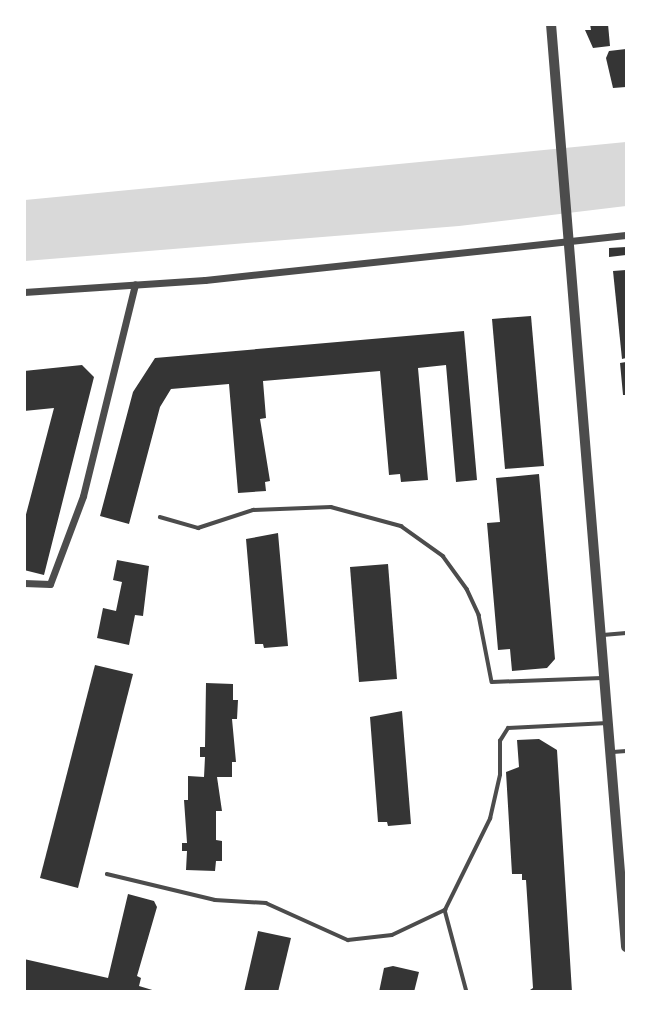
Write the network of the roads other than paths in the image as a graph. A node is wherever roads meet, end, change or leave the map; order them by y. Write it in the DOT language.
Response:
graph roads {
  1 [pos="551,24"];
  2 [pos="626,235"];
  3 [pos="568,236"];
  4 [pos="135,284"];
  5 [pos="24,292"];
  6 [pos="160,517"];
  7 [pos="24,583"];
  8 [pos="626,633"];
  9 [pos="601,635"];
  10 [pos="604,678"];
  11 [pos="608,723"];
  12 [pos="626,751"];
  13 [pos="611,752"];
  14 [pos="107,874"];
  15 [pos="445,910"];
  16 [pos="626,947"];
  17 [pos="467,992"];
  1 -- 3 [label="street"];
  2 -- 3 [label="street"];
  3 -- 4 [label="street"];
  3 -- 9 [label="street"];
  4 -- 5 [label="street"];
  4 -- 7 [label="street"];
  6 -- 10 [label="lane"];
  8 -- 9 [label="lane"];
  9 -- 10 [label="street"];
  10 -- 11 [label="street"];
  11 -- 13 [label="street"];
  11 -- 15 [label="lane"];
  12 -- 13 [label="lane"];
  13 -- 16 [label="street"];
  14 -- 15 [label="lane"];
  15 -- 17 [label="lane"];
}
